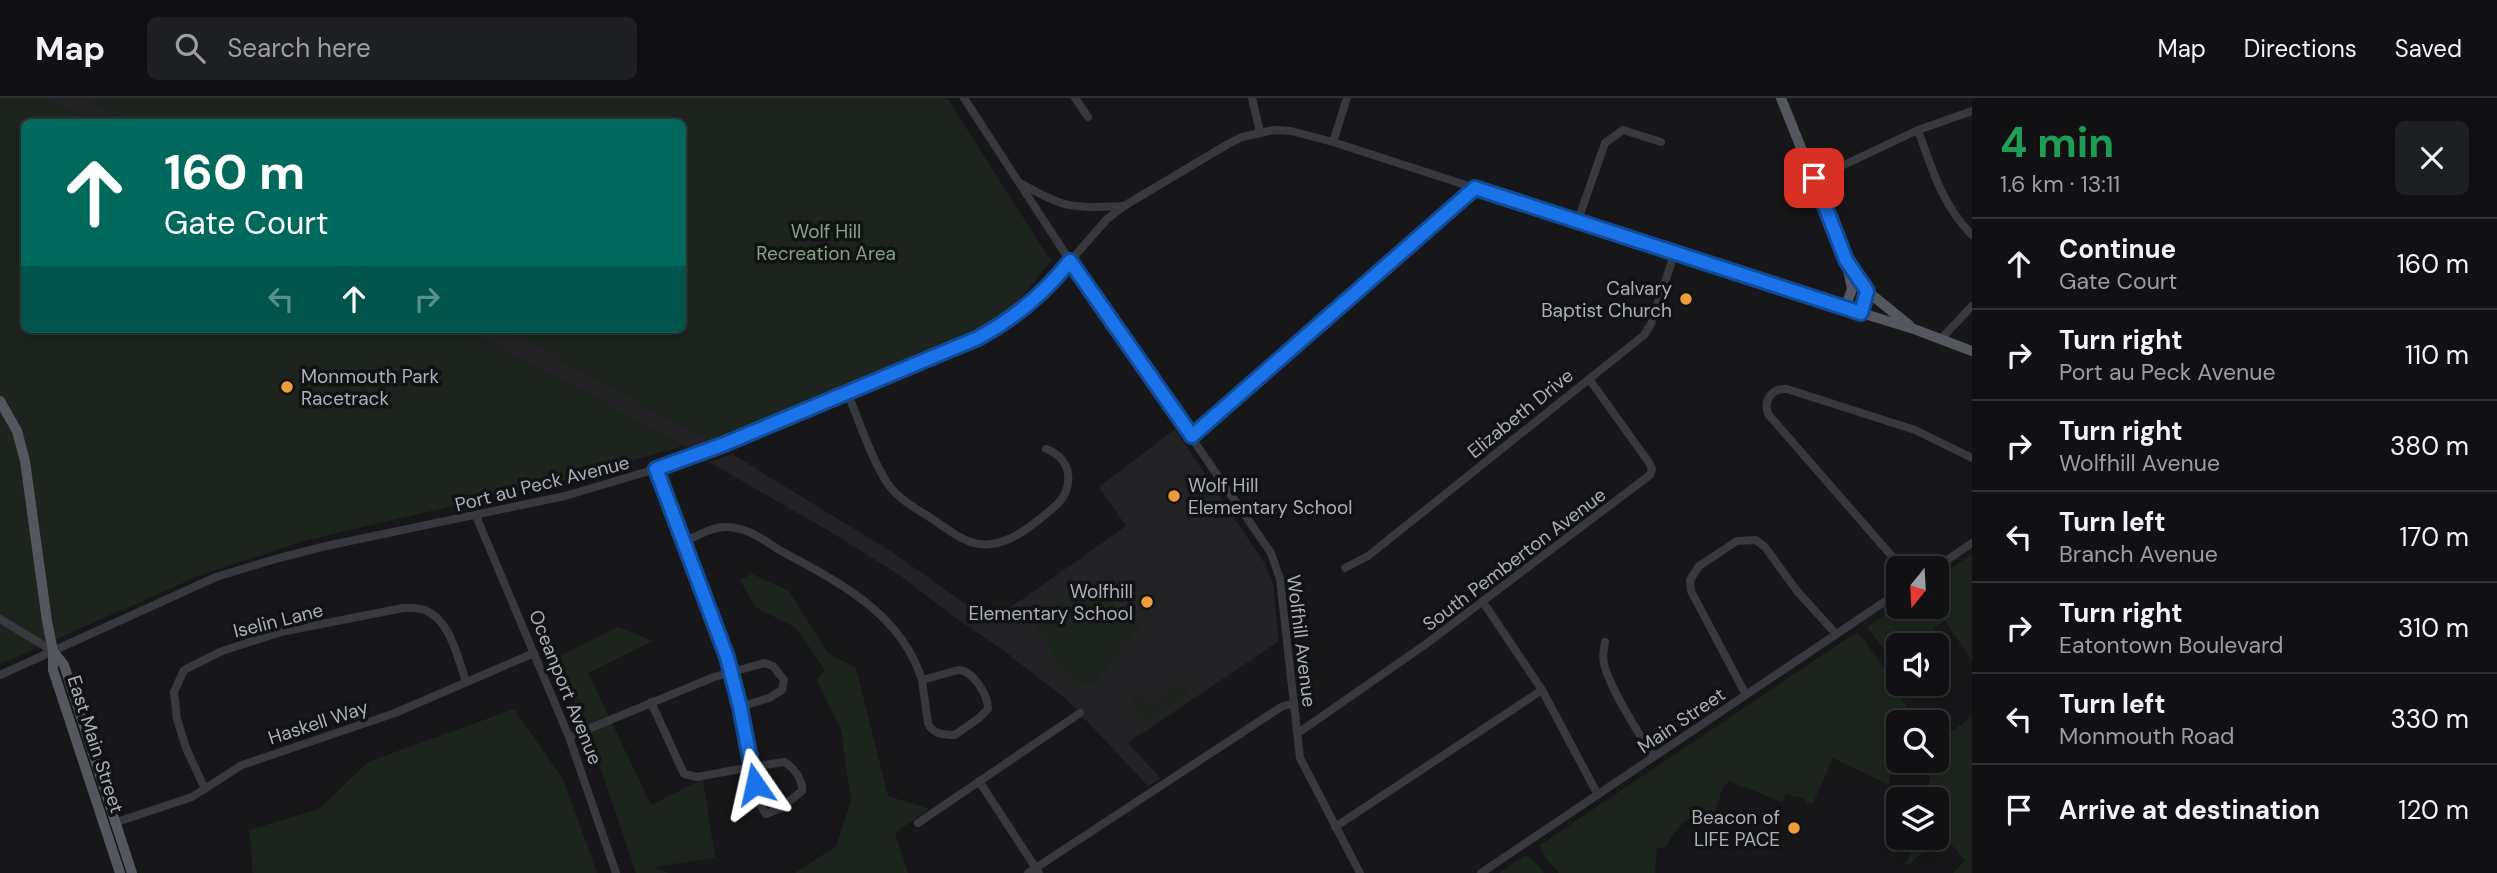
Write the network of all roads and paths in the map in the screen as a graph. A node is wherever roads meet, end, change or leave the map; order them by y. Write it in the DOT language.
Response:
graph roads {
  1 [pos="964,98"];
  2 [pos="1075,98"];
  3 [pos="1252,98"];
  4 [pos="1347,98"];
  5 [pos="1781,98"];
  6 [pos="1972,111"];
  7 [pos="1088,117"];
  8 [pos="1918,130"];
  9 [pos="1260,132"];
  10 [pos="1333,142"];
  11 [pos="1661,142"];
  12 [pos="1814,178"];
  13 [pos="1019,182"];
  14 [pos="1475,188"];
  15 [pos="1124,206"];
  16 [pos="1578,220"];
  17 [pos="1972,235"];
  18 [pos="1675,252"];
  19 [pos="1846,260"];
  20 [pos="1070,261"];
  21 [pos="1867,291"];
  22 [pos="1972,306"];
  23 [pos="1846,308"];
  24 [pos="1861,313"];
  25 [pos="1914,329"];
  26 [pos="1941,339"];
  27 [pos="1972,352"];
  28 [pos="1588,379"];
  29 [pos="847,392"];
  30 [pos="0,401"];
  31 [pos="1192,436"];
  32 [pos="1046,449"];
  33 [pos="1972,458"];
  34 [pos="656,469"];
  35 [pos="476,516"];
  36 [pos="684,542"];
  37 [pos="1972,543"];
  38 [pos="1892,556"];
  39 [pos="1950,558"];
  40 [pos="1345,568"];
  41 [pos="1886,601"];
  42 [pos="1483,602"];
  43 [pos="0,619"];
  44 [pos="1836,635"];
  45 [pos="1605,642"];
  46 [pos="53,651"];
  47 [pos="534,653"];
  48 [pos="731,672"];
  49 [pos="0,675"];
  50 [pos="922,680"];
  51 [pos="467,681"];
  52 [pos="1542,690"];
  53 [pos="1746,695"];
  54 [pos="651,702"];
  55 [pos="1294,703"];
  56 [pos="740,707"];
  57 [pos="1080,713"];
  58 [pos="1298,733"];
  59 [pos="569,737"];
  60 [pos="1654,756"];
  61 [pos="751,767"];
  62 [pos="979,781"];
  63 [pos="205,789"];
  64 [pos="1598,795"];
  65 [pos="114,822"];
  66 [pos="918,823"];
  67 [pos="1335,827"];
  68 [pos="1034,871"];
  69 [pos="120,873"];
  70 [pos="132,873"];
  71 [pos="616,873"];
  72 [pos="1360,873"];
  73 [pos="1481,873"];
  1 -- 13 [label="street, Wolfhill Avenue"];
  2 -- 7 [label="street"];
  3 -- 9 [label="street"];
  4 -- 10 [label="street"];
  5 -- 12 [label="main road"];
  6 -- 8 [label="street"];
  8 -- 12 [label="street"];
  8 -- 17 [label="street"];
  9 -- 10 [label="street"];
  9 -- 15 [label="street, Port au Peck Avenue"];
  10 -- 14 [label="street"];
  11 -- 16 [label="street"];
  12 -- 19 [label="main road"];
  13 -- 15 [label="street"];
  13 -- 20 [label="street, Wolfhill Avenue"];
  14 -- 16 [label="street"];
  14 -- 31 [label="street"];
  15 -- 20 [label="street, Port au Peck Avenue"];
  16 -- 18 [label="street"];
  18 -- 23 [label="street"];
  18 -- 28 [label="street, Elizabeth Drive"];
  19 -- 21 [label="main road"];
  19 -- 23 [label="main road"];
  20 -- 29 [label="street, Port au Peck Avenue"];
  20 -- 31 [label="street, Wolfhill Avenue"];
  21 -- 24 [label="main road"];
  21 -- 25 [label="main road"];
  22 -- 26 [label="street"];
  23 -- 24 [label="main road"];
  24 -- 25 [label="main road"];
  25 -- 26 [label="main road"];
  26 -- 27 [label="main road"];
  28 -- 40 [label="street, Elizabeth Drive"];
  28 -- 42 [label="street, South Pemberton Avenue"];
  29 -- 32 [label="street"];
  29 -- 34 [label="street, Port au Peck Avenue"];
  30 -- 46 [label="main road"];
  31 -- 55 [label="street, Wolfhill Avenue"];
  33 -- 38 [label="street"];
  34 -- 35 [label="street, Port au Peck Avenue"];
  34 -- 36 [label="street"];
  35 -- 46 [label="street, Port au Peck Avenue"];
  35 -- 47 [label="street, Oceanport Avenue"];
  36 -- 48 [label="street"];
  36 -- 50 [label="street"];
  37 -- 39 [label="street"];
  41 -- 44 [label="street, Main Street"];
  42 -- 52 [label="street"];
  42 -- 58 [label="street, South Pemberton Avenue"];
  43 -- 46 [label="street"];
  44 -- 53 [label="street, Main Street"];
  44 -- 53 [label="street"];
  45 -- 60 [label="street"];
  46 -- 49 [label="street, Port au Peck Avenue"];
  46 -- 65 [label="main road, East Main Street"];
  46 -- 69 [label="main road, East Main Street"];
  47 -- 51 [label="street, Haskell Way"];
  47 -- 59 [label="street, Oceanport Avenue"];
  48 -- 54 [label="street"];
  48 -- 56 [label="street"];
  48 -- 56 [label="street"];
  50 -- 50 [label="street"];
  51 -- 63 [label="street, Haskell Way"];
  51 -- 63 [label="street, Iselin Lane"];
  52 -- 64 [label="street"];
  52 -- 67 [label="street"];
  53 -- 60 [label="street, Main Street"];
  54 -- 59 [label="street"];
  54 -- 61 [label="street"];
  55 -- 58 [label="street, Wolfhill Avenue"];
  55 -- 68 [label="street"];
  56 -- 61 [label="street"];
  57 -- 62 [label="street"];
  58 -- 67 [label="street, Wolfhill Avenue"];
  59 -- 71 [label="street, Oceanport Avenue"];
  60 -- 64 [label="street, Main Street"];
  61 -- 61 [label="street"];
  62 -- 66 [label="street"];
  62 -- 68 [label="street"];
  63 -- 65 [label="street, Haskell Way"];
  64 -- 73 [label="street, Main Street"];
  65 -- 70 [label="main road, East Main Street"];
  67 -- 72 [label="street, Wolfhill Avenue"];
}
